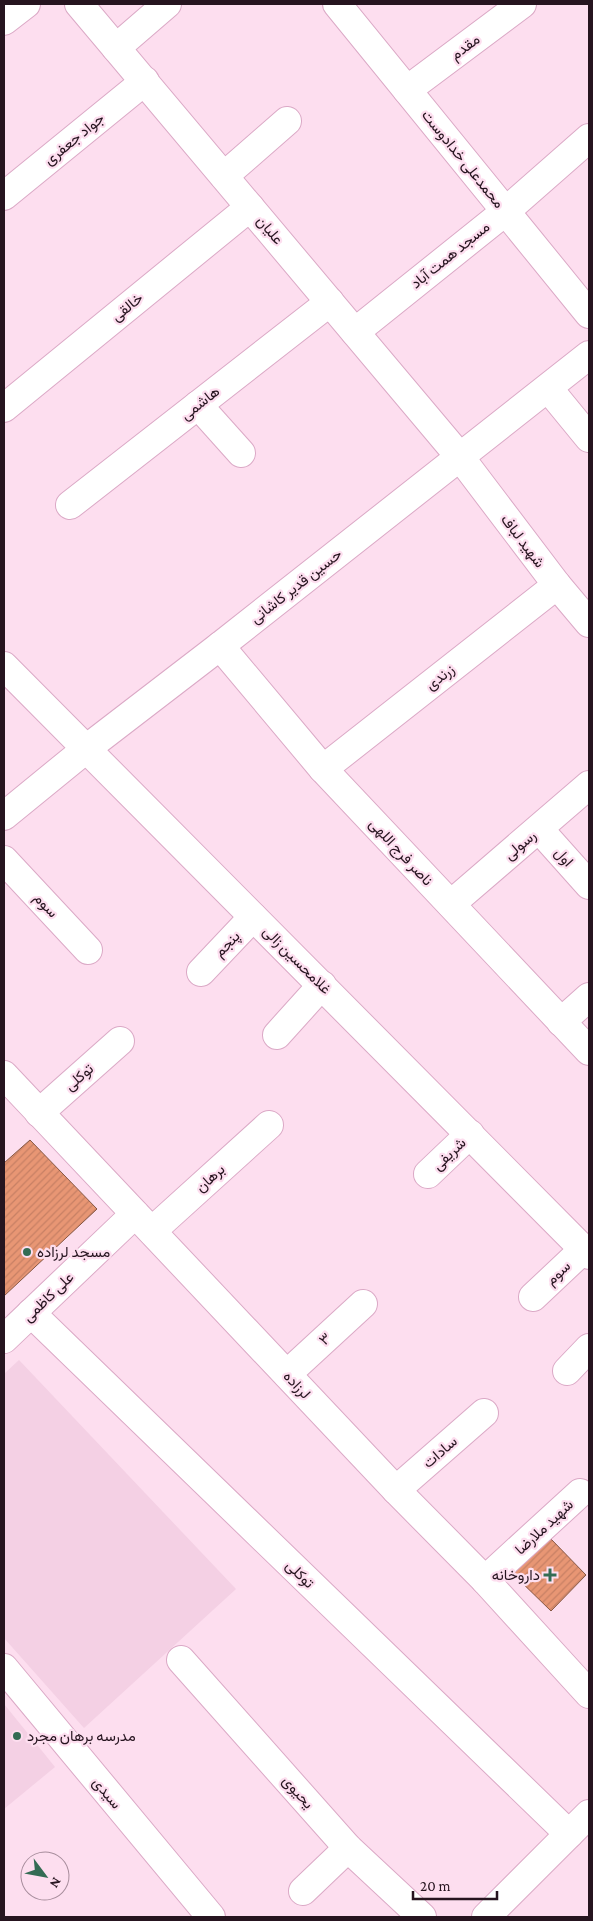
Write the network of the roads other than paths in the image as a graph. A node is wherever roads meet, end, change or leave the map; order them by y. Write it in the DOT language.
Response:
graph roads {
  1 [pos="26,4"];
  2 [pos="79,4"];
  3 [pos="167,4"];
  4 [pos="337,4"];
  5 [pos="522,4"];
  6 [pos="4,21"];
  7 [pos="116,48"];
  8 [pos="145,81"];
  9 [pos="407,90"];
  10 [pos="287,121"];
  11 [pos="589,138"];
  12 [pos="224,176"];
  13 [pos="4,196"];
  14 [pos="250,206"];
  15 [pos="506,211"];
  16 [pos="330,302"];
  17 [pos="589,314"];
  18 [pos="355,332"];
  19 [pos="589,355"];
  20 [pos="548,388"];
  21 [pos="198,404"];
  22 [pos="4,408"];
  23 [pos="589,438"];
  24 [pos="241,453"];
  25 [pos="460,457"];
  26 [pos="70,505"];
  27 [pos="557,585"];
  28 [pos="589,623"];
  29 [pos="220,646"];
  30 [pos="4,666"];
  31 [pos="86,749"];
  32 [pos="323,769"];
  33 [pos="589,785"];
  34 [pos="4,816"];
  35 [pos="539,829"];
  36 [pos="4,860"];
  37 [pos="589,885"];
  38 [pos="451,904"];
  39 [pos="253,917"];
  40 [pos="88,950"];
  41 [pos="201,972"];
  42 [pos="322,986"];
  43 [pos="589,997"];
  44 [pos="561,1022"];
  45 [pos="277,1035"];
  46 [pos="120,1041"];
  47 [pos="589,1051"];
  48 [pos="4,1075"];
  49 [pos="39,1112"];
  50 [pos="269,1125"];
  51 [pos="470,1134"];
  52 [pos="428,1174"];
  53 [pos="144,1222"];
  54 [pos="587,1252"];
  55 [pos="533,1297"];
  56 [pos="363,1304"];
  57 [pos="31,1313"];
  58 [pos="4,1339"];
  59 [pos="589,1348"];
  60 [pos="567,1371"];
  61 [pos="287,1374"];
  62 [pos="484,1413"];
  63 [pos="396,1490"];
  64 [pos="580,1493"];
  65 [pos="485,1580"];
  66 [pos="181,1660"];
  67 [pos="4,1668"];
  68 [pos="589,1694"];
  69 [pos="589,1814"];
  70 [pos="569,1834"];
  71 [pos="348,1848"];
  72 [pos="304,1891"];
  73 [pos="211,1917"];
  74 [pos="422,1917"];
  75 [pos="486,1917"];
  1 -- 6 [label="street"];
  2 -- 7 [label="street, علیان"];
  3 -- 7 [label="street"];
  4 -- 9 [label="street, محمدعلی خدادوست"];
  5 -- 9 [label="street, مقدم"];
  7 -- 8 [label="street, علیان"];
  8 -- 12 [label="street, علیان"];
  8 -- 13 [label="street, جواد جعفری"];
  9 -- 15 [label="street, محمدعلی خدادوست"];
  10 -- 12 [label="street"];
  11 -- 15 [label="street, مسجد همت آباد"];
  12 -- 14 [label="street, علیان"];
  14 -- 16 [label="street, علیان"];
  14 -- 22 [label="street, خالقی"];
  15 -- 17 [label="street, محمدعلی خدادوست"];
  15 -- 18 [label="street, مسجد همت آباد"];
  16 -- 18 [label="street, علیان"];
  16 -- 21 [label="street, هاشمی"];
  18 -- 25 [label="street, علیان"];
  19 -- 20 [label="street, حسین قدیر کاشانی"];
  20 -- 23 [label="street"];
  20 -- 25 [label="street, حسین قدیر کاشانی"];
  21 -- 24 [label="street"];
  21 -- 26 [label="street, هاشمی"];
  25 -- 27 [label="street, شهید لباف"];
  25 -- 29 [label="street, حسین قدیر کاشانی"];
  27 -- 28 [label="street, شهید لباف"];
  27 -- 32 [label="street, زرندی"];
  29 -- 31 [label="street, حسین قدیر کاشانی"];
  29 -- 32 [label="street, ناصر فرج اللهی"];
  30 -- 31 [label="street, غلامحسین زالی"];
  31 -- 34 [label="street, حسین قدیر کاشانی"];
  31 -- 39 [label="street, غلامحسین زالی"];
  32 -- 38 [label="street, ناصر فرج اللهی"];
  33 -- 35 [label="street, رسولی"];
  35 -- 37 [label="street, اول"];
  35 -- 38 [label="street, رسولی"];
  36 -- 40 [label="street, سوم"];
  38 -- 44 [label="street, ناصر فرج اللهی"];
  39 -- 41 [label="street, پنجم"];
  39 -- 42 [label="street, غلامحسین زالی"];
  42 -- 45 [label="street"];
  42 -- 51 [label="street, غلامحسین زالی"];
  43 -- 44 [label="street"];
  44 -- 47 [label="street, ناصر فرج اللهی"];
  46 -- 49 [label="street, توکلی"];
  48 -- 49 [label="street, لرزاده"];
  49 -- 53 [label="street, لرزاده"];
  50 -- 53 [label="street, برهان"];
  51 -- 52 [label="street, شریفی"];
  51 -- 54 [label="street, غلامحسین زالی"];
  53 -- 57 [label="street, علی کاظمی"];
  53 -- 61 [label="street, لرزاده"];
  54 -- 55 [label="street, سوم"];
  56 -- 61 [label="street, ۳"];
  57 -- 58 [label="street, علی کاظمی"];
  57 -- 70 [label="street, توکلی"];
  59 -- 60 [label="street"];
  61 -- 63 [label="street, لرزاده"];
  62 -- 63 [label="street, سادات"];
  63 -- 65 [label="street, لرزاده"];
  64 -- 65 [label="street, شهید ملارضا"];
  65 -- 68 [label="street, لرزاده"];
  66 -- 71 [label="street, یحیوی"];
  67 -- 73 [label="street, سیدی"];
  69 -- 70 [label="street"];
  70 -- 75 [label="street"];
  71 -- 72 [label="street"];
  71 -- 74 [label="street, یحیوی"];
}
